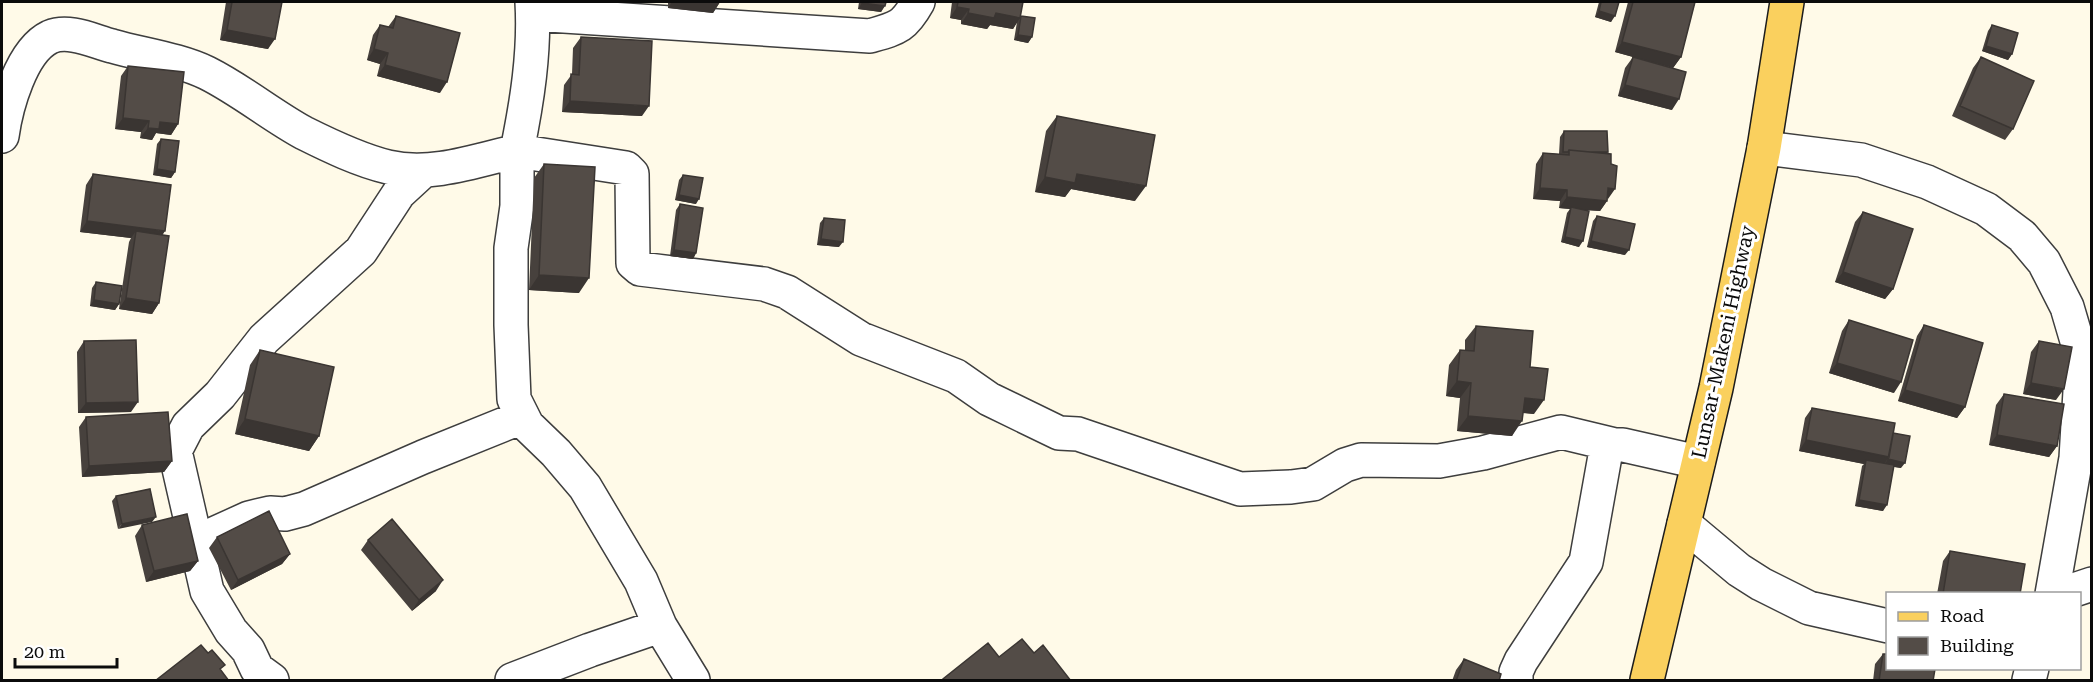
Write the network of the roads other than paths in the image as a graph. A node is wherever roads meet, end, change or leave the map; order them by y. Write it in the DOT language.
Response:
graph roads {
  1 [pos="918,2"];
  2 [pos="1787,2"];
  3 [pos="532,8"];
  4 [pos="2,136"];
  5 [pos="1764,148"];
  6 [pos="517,151"];
  7 [pos="424,170"];
  8 [pos="522,417"];
  9 [pos="1615,445"];
  10 [pos="1698,462"];
  11 [pos="1684,524"];
  12 [pos="196,542"];
  13 [pos="2091,584"];
  14 [pos="2052,592"];
  15 [pos="2068,592"];
  16 [pos="660,626"];
  17 [pos="1886,626"];
  18 [pos="272,681"];
  19 [pos="512,681"];
  20 [pos="693,681"];
  21 [pos="1516,681"];
  22 [pos="1647,681"];
  1 -- 3 [label="street"];
  2 -- 5 [label="main road, Lunsar-Makeni Highway"];
  3 -- 6 [label="street"];
  4 -- 7 [label="street"];
  5 -- 10 [label="main road, Lunsar-Makeni Highway"];
  5 -- 14 [label="street"];
  6 -- 7 [label="street"];
  6 -- 8 [label="street"];
  6 -- 9 [label="street"];
  7 -- 12 [label="street"];
  8 -- 12 [label="street"];
  8 -- 16 [label="street"];
  9 -- 10 [label="street"];
  9 -- 21 [label="street"];
  10 -- 11 [label="main road, Lunsar-Makeni Highway"];
  11 -- 17 [label="street"];
  11 -- 22 [label="main road, Lunsar-Makeni Highway"];
  12 -- 18 [label="street"];
  13 -- 15 [label="street"];
  16 -- 19 [label="street"];
  16 -- 20 [label="street"];
}
